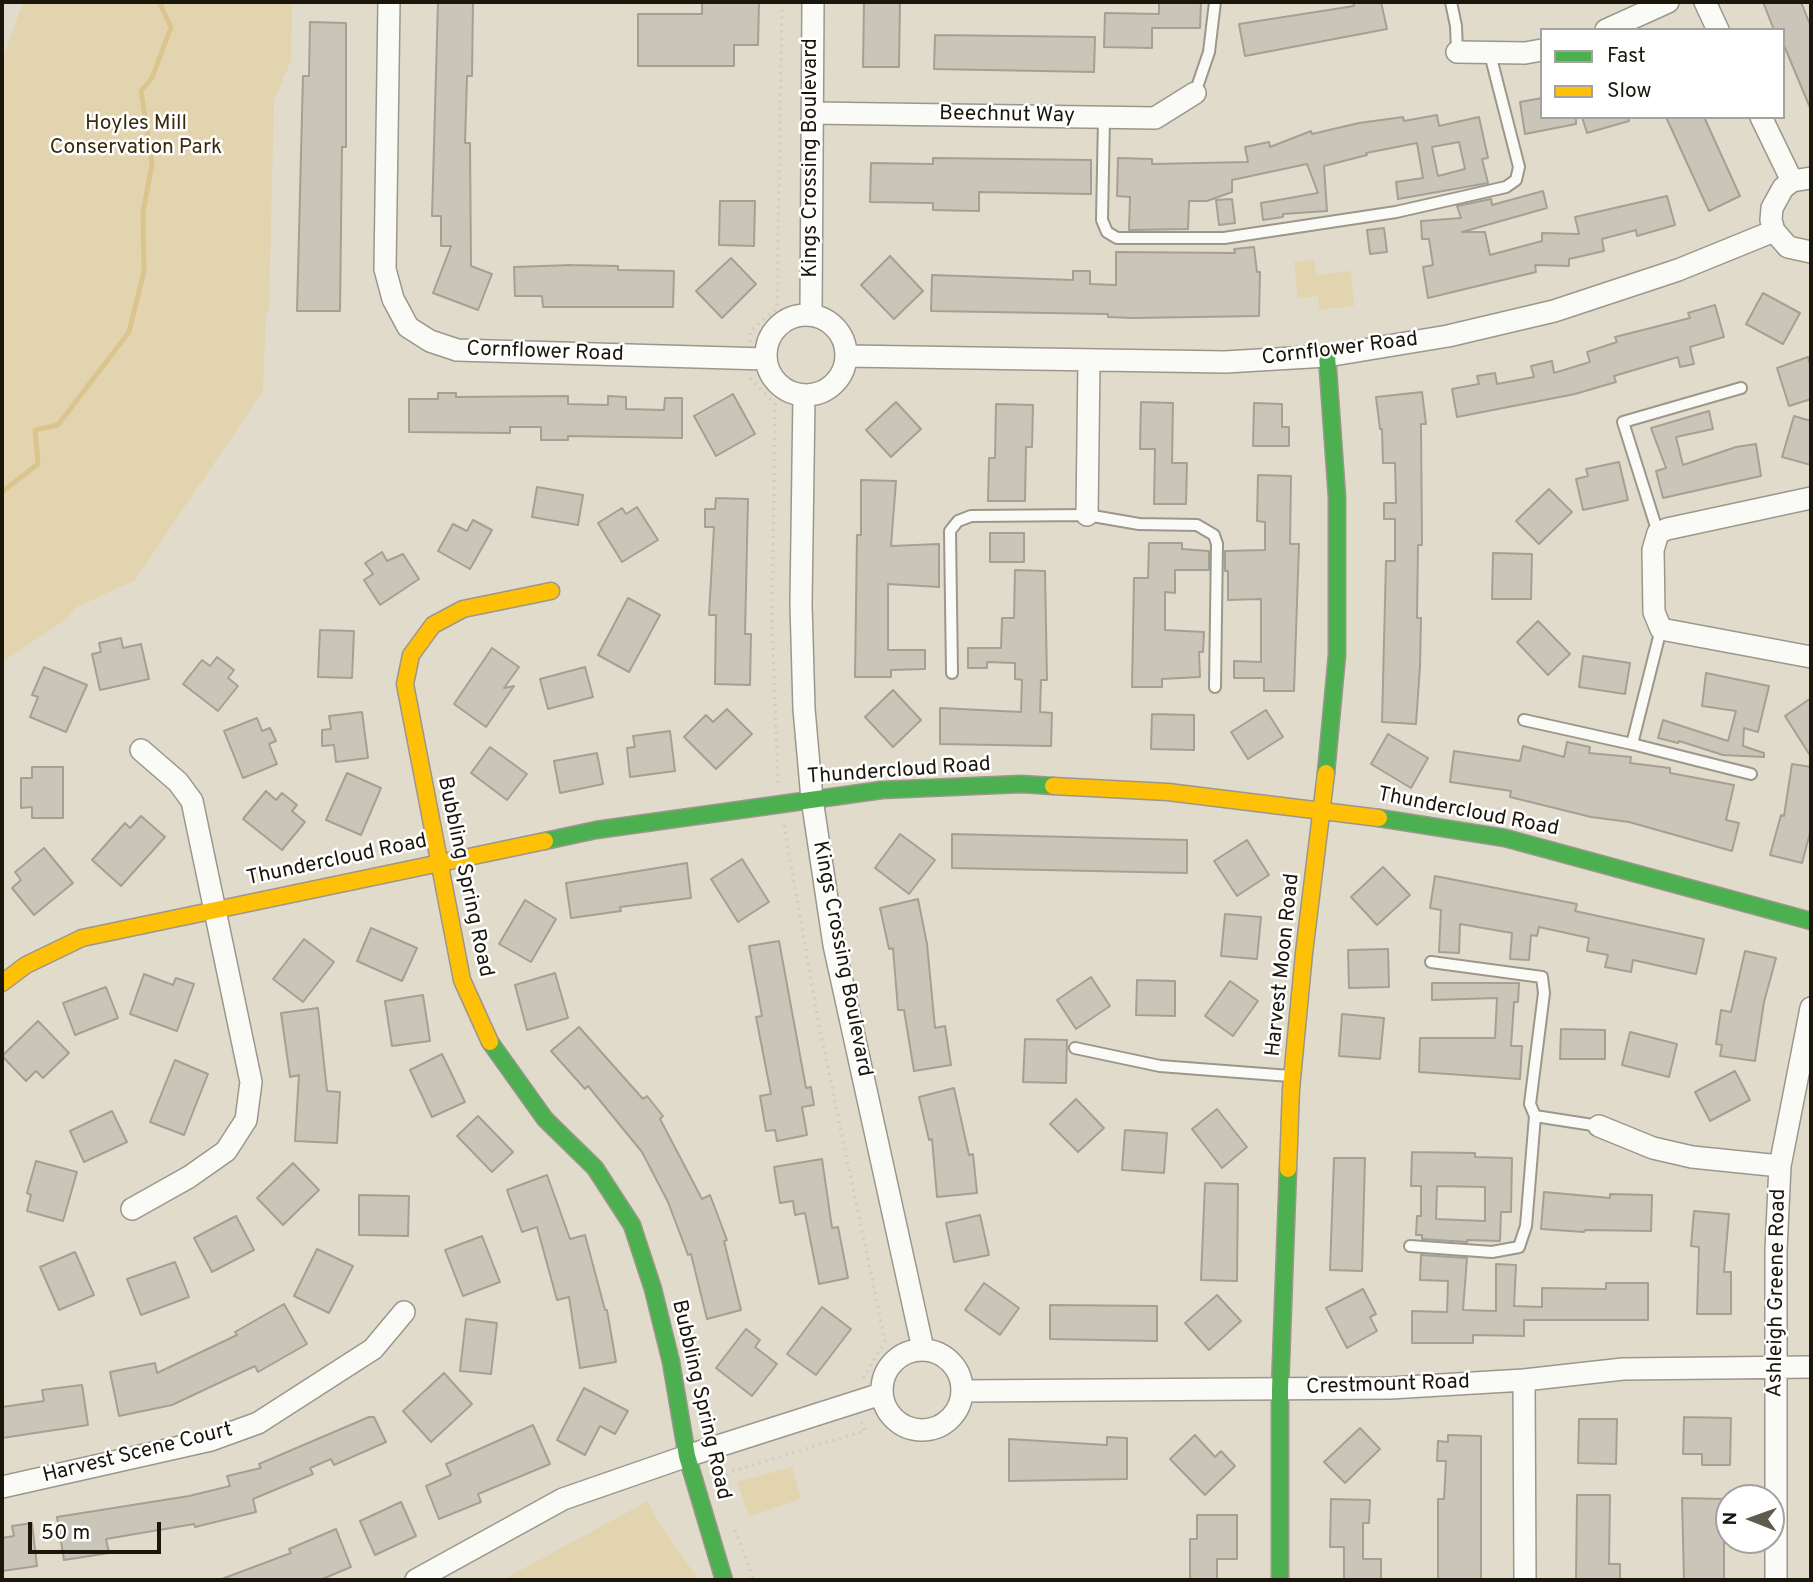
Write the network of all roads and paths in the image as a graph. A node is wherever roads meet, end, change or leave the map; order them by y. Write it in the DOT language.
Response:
graph roads {
  1 [pos="389,2"];
  2 [pos="813,2"];
  3 [pos="1215,2"];
  4 [pos="1451,2"];
  5 [pos="1668,2"];
  6 [pos="1704,2"];
  7 [pos="1610,28"];
  8 [pos="1717,28"];
  9 [pos="1540,50"];
  10 [pos="1457,52"];
  11 [pos="1490,54"];
  12 [pos="1195,93"];
  13 [pos="813,113"];
  14 [pos="1104,118"];
  15 [pos="1762,119"];
  16 [pos="1802,179"];
  17 [pos="1774,231"];
  18 [pos="1811,252"];
  19 [pos="811,313"];
  20 [pos="847,356"];
  21 [pos="1327,356"];
  22 [pos="765,359"];
  23 [pos="1089,361"];
  24 [pos="1741,388"];
  25 [pos="803,396"];
  26 [pos="1811,498"];
  27 [pos="1087,515"];
  28 [pos="1658,533"];
  29 [pos="551,591"];
  30 [pos="1661,629"];
  31 [pos="1811,657"];
  32 [pos="952,673"];
  33 [pos="1215,687"];
  34 [pos="1524,720"];
  35 [pos="1632,744"];
  36 [pos="141,750"];
  37 [pos="1751,774"];
  38 [pos="812,799"];
  39 [pos="1323,808"];
  40 [pos="438,861"];
  41 [pos="214,908"];
  42 [pos="1811,921"];
  43 [pos="1431,962"];
  44 [pos="2,983"];
  45 [pos="1811,1008"];
  46 [pos="1075,1048"];
  47 [pos="1293,1076"];
  48 [pos="1535,1115"];
  49 [pos="1599,1126"];
  50 [pos="1780,1166"];
  51 [pos="132,1209"];
  52 [pos="1410,1246"];
  53 [pos="404,1312"];
  54 [pos="923,1349"];
  55 [pos="1778,1367"];
  56 [pos="1811,1367"];
  57 [pos="1524,1380"];
  58 [pos="1280,1389"];
  59 [pos="963,1391"];
  60 [pos="881,1394"];
  61 [pos="687,1455"];
  62 [pos="2,1487"];
  63 [pos="416,1580"];
  64 [pos="724,1580"];
  65 [pos="1280,1580"];
  66 [pos="1525,1580"];
  67 [pos="1776,1580"];
  1 -- 22 [label="street, Cornflower Road"];
  2 -- 13 [label="street, Kings Crossing Boulevard"];
  3 -- 12 [label="lane"];
  4 -- 10 [label="lane"];
  5 -- 7 [label="street"];
  6 -- 8 [label="street"];
  9 -- 11 [label="street"];
  10 -- 11 [label="street"];
  11 -- 14 [label="lane"];
  12 -- 14 [label="street, Beechnut Way"];
  13 -- 14 [label="street, Beechnut Way"];
  13 -- 19 [label="street, Kings Crossing Boulevard"];
  15 -- 16 [label="street"];
  16 -- 17 [label="street"];
  17 -- 18 [label="street"];
  17 -- 21 [label="street, Cornflower Road"];
  19 -- 20 [label="street"];
  19 -- 22 [label="street"];
  20 -- 23 [label="street, Cornflower Road"];
  20 -- 25 [label="street"];
  21 -- 23 [label="street, Cornflower Road"];
  21 -- 39 [label="street, Harvest Moon Road"];
  22 -- 25 [label="street"];
  23 -- 27 [label="street"];
  24 -- 28 [label="lane"];
  25 -- 38 [label="street, Kings Crossing Boulevard"];
  26 -- 28 [label="street"];
  27 -- 32 [label="lane"];
  27 -- 33 [label="lane"];
  28 -- 30 [label="street"];
  29 -- 40 [label="street, Bubbling Spring Road"];
  30 -- 31 [label="street"];
  30 -- 35 [label="lane"];
  34 -- 35 [label="lane"];
  35 -- 37 [label="lane"];
  36 -- 41 [label="street"];
  38 -- 39 [label="street, Thundercloud Road"];
  38 -- 40 [label="street, Thundercloud Road"];
  38 -- 54 [label="street, Kings Crossing Boulevard"];
  39 -- 42 [label="street, Thundercloud Road"];
  39 -- 47 [label="street, Harvest Moon Road"];
  40 -- 41 [label="street, Thundercloud Road"];
  40 -- 61 [label="street, Bubbling Spring Road"];
  41 -- 44 [label="street, Thundercloud Road"];
  41 -- 51 [label="street"];
  43 -- 48 [label="lane"];
  45 -- 50 [label="street, Ashleigh Greene Road"];
  46 -- 47 [label="lane"];
  47 -- 58 [label="street, Harvest Moon Road"];
  48 -- 49 [label="lane"];
  48 -- 52 [label="lane"];
  49 -- 50 [label="street"];
  50 -- 55 [label="street, Ashleigh Greene Road"];
  53 -- 62 [label="street, Harvest Scene Court"];
  54 -- 59 [label="street"];
  54 -- 60 [label="street"];
  55 -- 56 [label="street, Crestmount Road"];
  55 -- 57 [label="street, Crestmount Road"];
  55 -- 67 [label="street, Ashleigh Greene Road"];
  57 -- 58 [label="street, Crestmount Road"];
  57 -- 66 [label="street"];
  58 -- 59 [label="street, Crestmount Road"];
  58 -- 65 [label="street, Harvest Moon Road"];
  59 -- 60 [label="street"];
  60 -- 61 [label="street"];
  61 -- 63 [label="street"];
  61 -- 64 [label="street, Bubbling Spring Road"];
}
